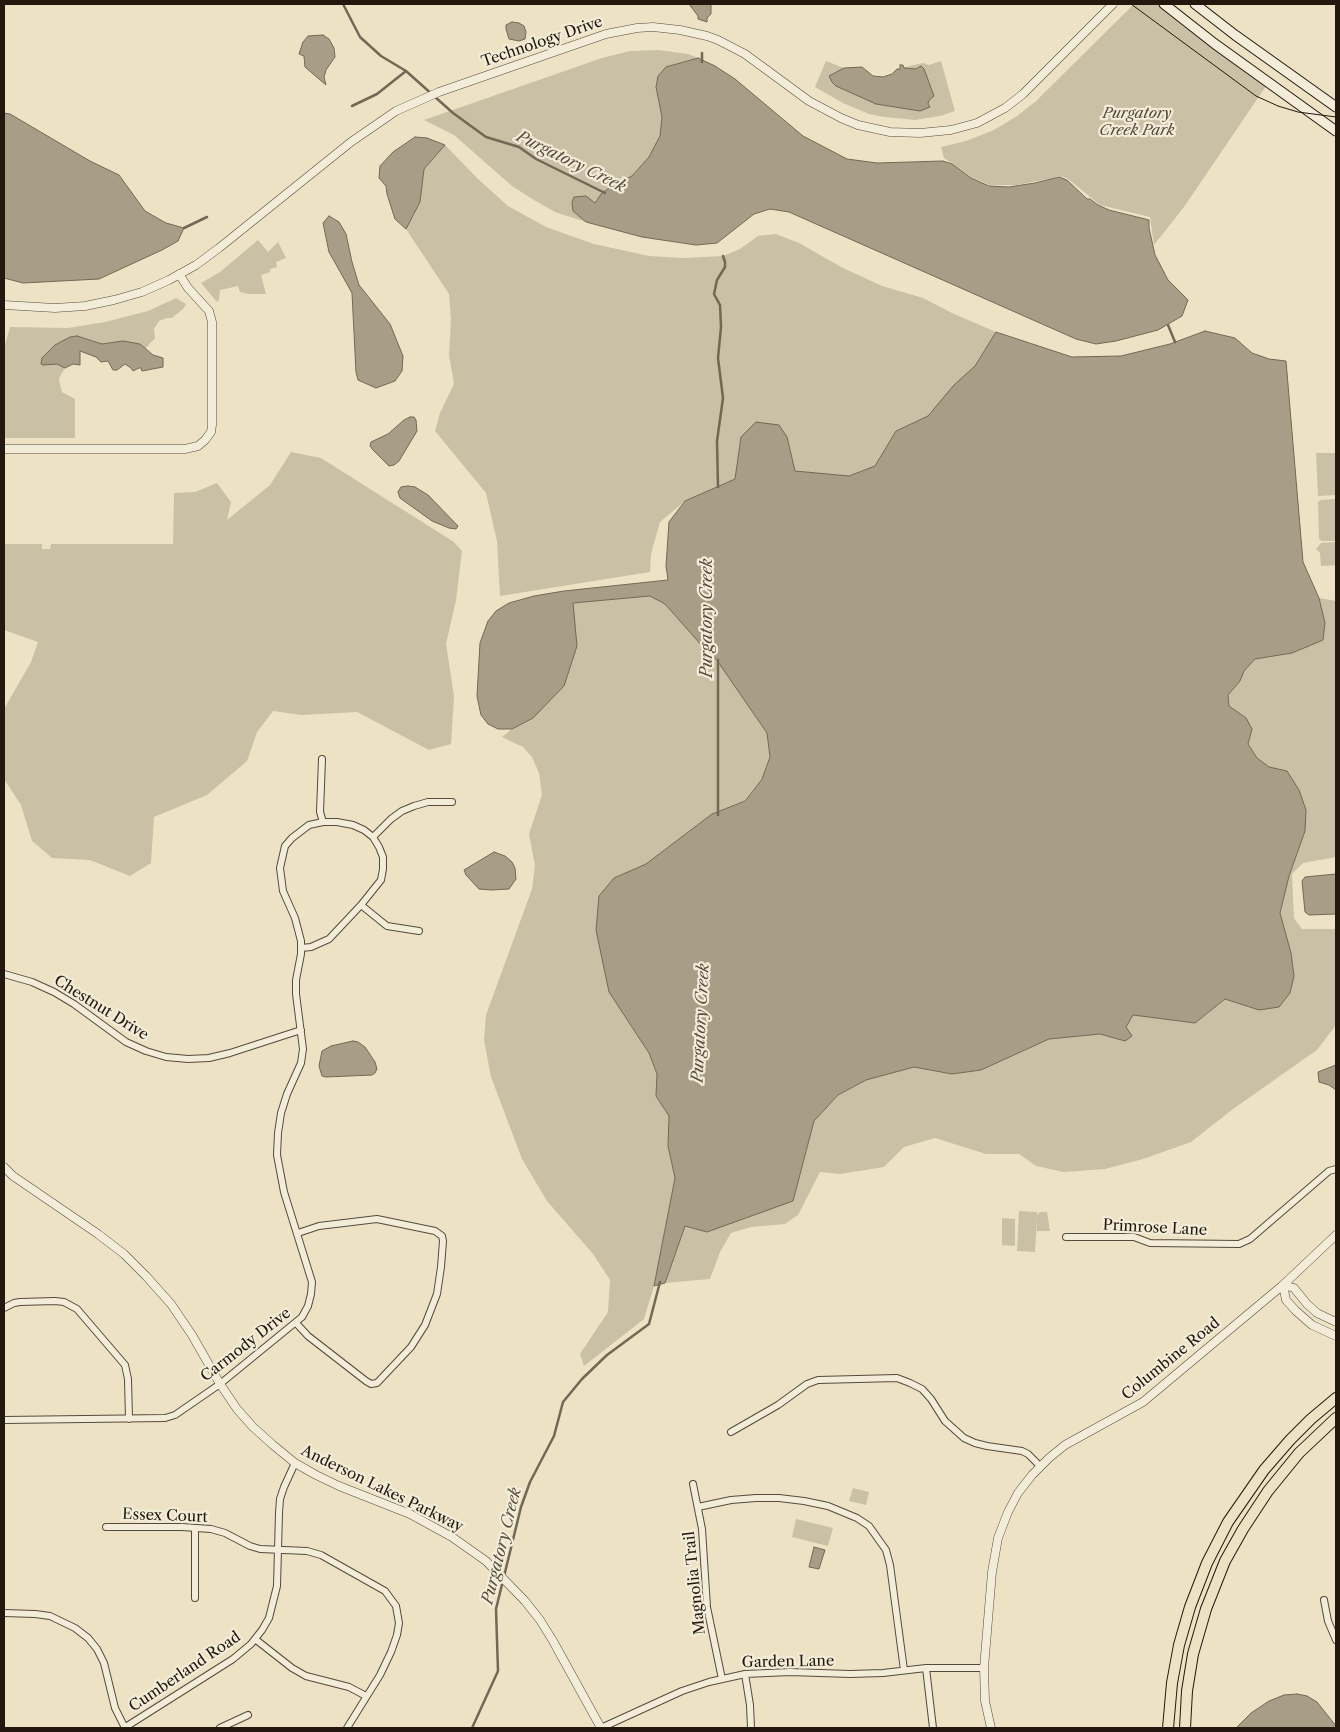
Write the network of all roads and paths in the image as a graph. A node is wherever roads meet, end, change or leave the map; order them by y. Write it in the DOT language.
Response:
graph roads {
  1 [pos="1113,4"];
  2 [pos="1164,4"];
  3 [pos="1195,4"];
  4 [pos="1336,106"];
  5 [pos="1336,131"];
  6 [pos="179,274"];
  7 [pos="4,305"];
  8 [pos="4,449"];
  9 [pos="322,759"];
  10 [pos="452,802"];
  11 [pos="323,822"];
  12 [pos="373,837"];
  13 [pos="361,906"];
  14 [pos="420,931"];
  15 [pos="301,948"];
  16 [pos="4,974"];
  17 [pos="301,1030"];
  18 [pos="4,1167"];
  19 [pos="1336,1169"];
  20 [pos="298,1233"];
  21 [pos="1336,1235"];
  22 [pos="1066,1237"];
  23 [pos="1283,1285"];
  24 [pos="4,1308"];
  25 [pos="1336,1322"];
  26 [pos="296,1323"];
  27 [pos="1336,1336"];
  28 [pos="220,1384"];
  29 [pos="1336,1398"];
  30 [pos="1336,1418"];
  31 [pos="129,1419"];
  32 [pos="4,1420"];
  33 [pos="731,1432"];
  34 [pos="295,1463"];
  35 [pos="1040,1466"];
  36 [pos="693,1484"];
  37 [pos="698,1507"];
  38 [pos="106,1527"];
  39 [pos="196,1528"];
  40 [pos="278,1550"];
  41 [pos="195,1598"];
  42 [pos="1324,1600"];
  43 [pos="4,1613"];
  44 [pos="255,1639"];
  45 [pos="1336,1640"];
  46 [pos="926,1668"];
  47 [pos="984,1668"];
  48 [pos="904,1670"];
  49 [pos="745,1674"];
  50 [pos="722,1679"];
  51 [pos="366,1696"];
  52 [pos="248,1715"];
  53 [pos="125,1728"];
  54 [pos="220,1728"];
  55 [pos="348,1728"];
  56 [pos="601,1728"];
  57 [pos="751,1728"];
  58 [pos="933,1728"];
  59 [pos="991,1728"];
  60 [pos="1168,1728"];
  61 [pos="1185,1728"];
  1 -- 6 [label="street, Technology Drive"];
  2 -- 5 [label="main road"];
  3 -- 4 [label="main road"];
  6 -- 7 [label="street, Technology Drive"];
  6 -- 8 [label="street"];
  9 -- 11 [label="street"];
  10 -- 12 [label="street"];
  11 -- 12 [label="street"];
  11 -- 15 [label="street"];
  12 -- 13 [label="street"];
  13 -- 14 [label="street"];
  13 -- 15 [label="street"];
  15 -- 17 [label="street, Carmody Drive"];
  16 -- 17 [label="street, Chestnut Drive"];
  17 -- 20 [label="street, Carmody Drive"];
  18 -- 28 [label="street, Anderson Lakes Parkway"];
  19 -- 22 [label="street, Primrose Lane"];
  20 -- 26 [label="street, Carmody Drive"];
  20 -- 26 [label="street"];
  21 -- 23 [label="street, Columbine Road"];
  23 -- 25 [label="street"];
  23 -- 27 [label="street"];
  23 -- 35 [label="street, Columbine Road"];
  24 -- 31 [label="street"];
  26 -- 28 [label="street, Carmody Drive"];
  28 -- 31 [label="street, Carmody Drive"];
  28 -- 34 [label="street, Anderson Lakes Parkway"];
  29 -- 60 [label="main road"];
  30 -- 61 [label="main road"];
  31 -- 32 [label="street, Carmody Drive"];
  33 -- 35 [label="street"];
  34 -- 40 [label="street, Cumberland Road"];
  34 -- 56 [label="street, Anderson Lakes Parkway"];
  35 -- 47 [label="street, Columbine Road"];
  36 -- 37 [label="street, Magnolia Trail"];
  37 -- 48 [label="street"];
  37 -- 50 [label="street, Magnolia Trail"];
  38 -- 39 [label="street, Essex Court"];
  39 -- 40 [label="street, Essex Court"];
  39 -- 41 [label="street"];
  40 -- 44 [label="street, Cumberland Road"];
  40 -- 51 [label="street, Essex Court"];
  42 -- 45 [label="street"];
  43 -- 53 [label="street"];
  44 -- 51 [label="street"];
  44 -- 53 [label="street, Cumberland Road"];
  46 -- 47 [label="street, Garden Lane"];
  46 -- 48 [label="street, Garden Lane"];
  46 -- 58 [label="street"];
  47 -- 59 [label="street, Columbine Road"];
  48 -- 49 [label="street, Garden Lane"];
  49 -- 50 [label="street, Garden Lane"];
  49 -- 57 [label="street"];
  50 -- 56 [label="street, Garden Lane"];
  51 -- 55 [label="street, Essex Court"];
  52 -- 54 [label="street"];
}
